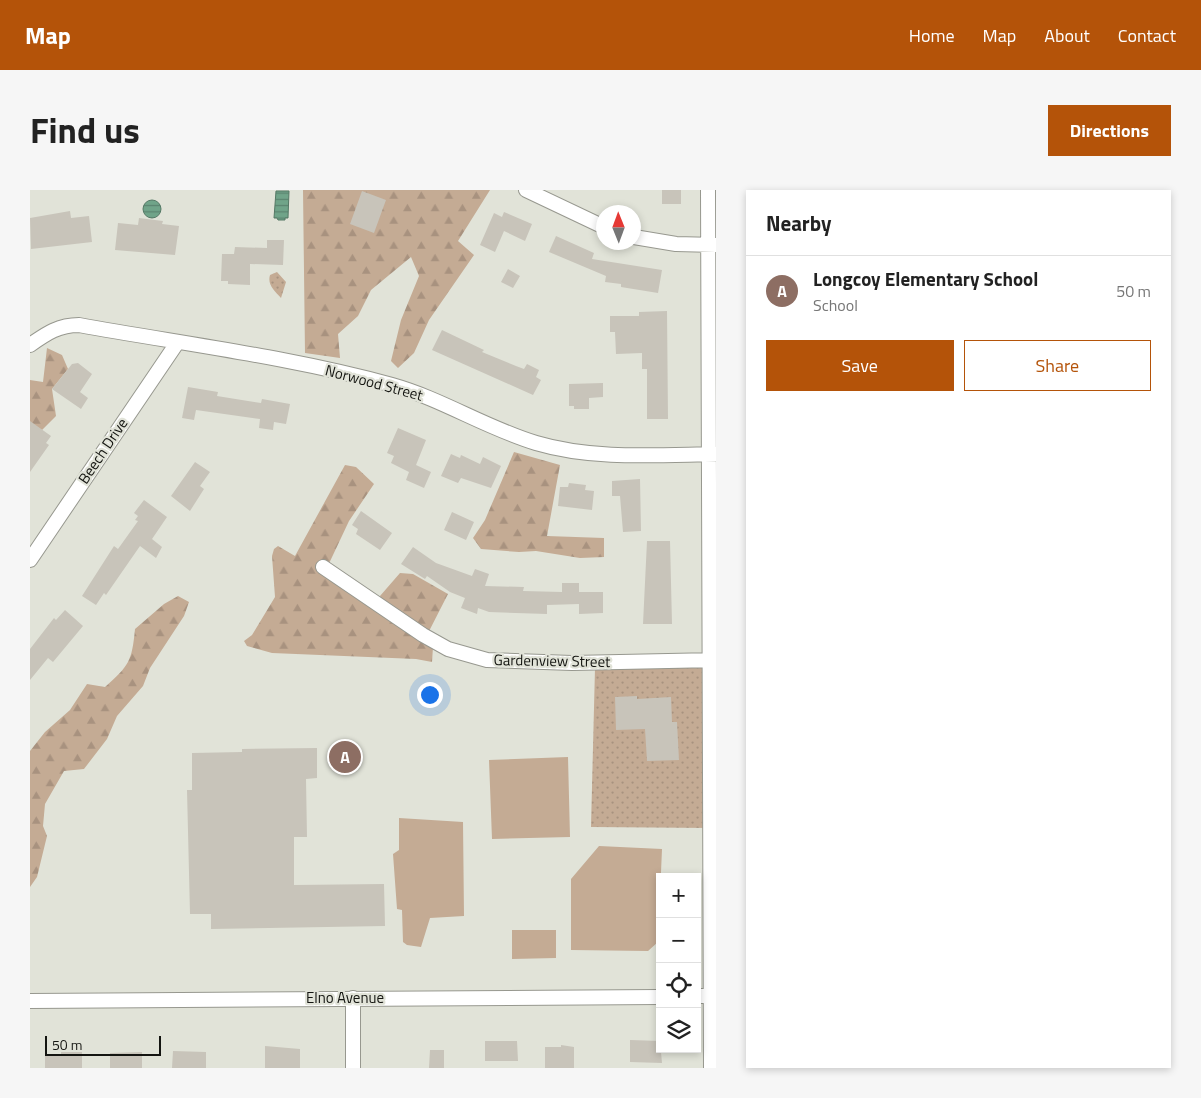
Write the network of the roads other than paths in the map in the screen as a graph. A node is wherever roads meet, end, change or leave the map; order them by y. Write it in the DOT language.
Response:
graph roads {
  1 [pos="526,190"];
  2 [pos="708,190"];
  3 [pos="596,223"];
  4 [pos="641,238"];
  5 [pos="713,245"];
  6 [pos="177,343"];
  7 [pos="30,344"];
  8 [pos="713,455"];
  9 [pos="30,560"];
  10 [pos="324,567"];
  11 [pos="714,660"];
  12 [pos="656,996"];
  13 [pos="708,996"];
  14 [pos="353,998"];
  15 [pos="30,1001"];
  16 [pos="353,1068"];
  17 [pos="711,1068"];
  1 -- 3 [label="street"];
  2 -- 5 [label="street"];
  4 -- 5 [label="street"];
  5 -- 8 [label="street"];
  6 -- 7 [label="street, Norwood Street"];
  6 -- 8 [label="street, Norwood Street"];
  6 -- 9 [label="street, Beech Drive"];
  8 -- 11 [label="street"];
  10 -- 11 [label="street, Gardenview Street"];
  11 -- 13 [label="street"];
  12 -- 14 [label="street, Elno Avenue"];
  13 -- 17 [label="street"];
  14 -- 15 [label="street, Elno Avenue"];
  14 -- 16 [label="street"];
}
